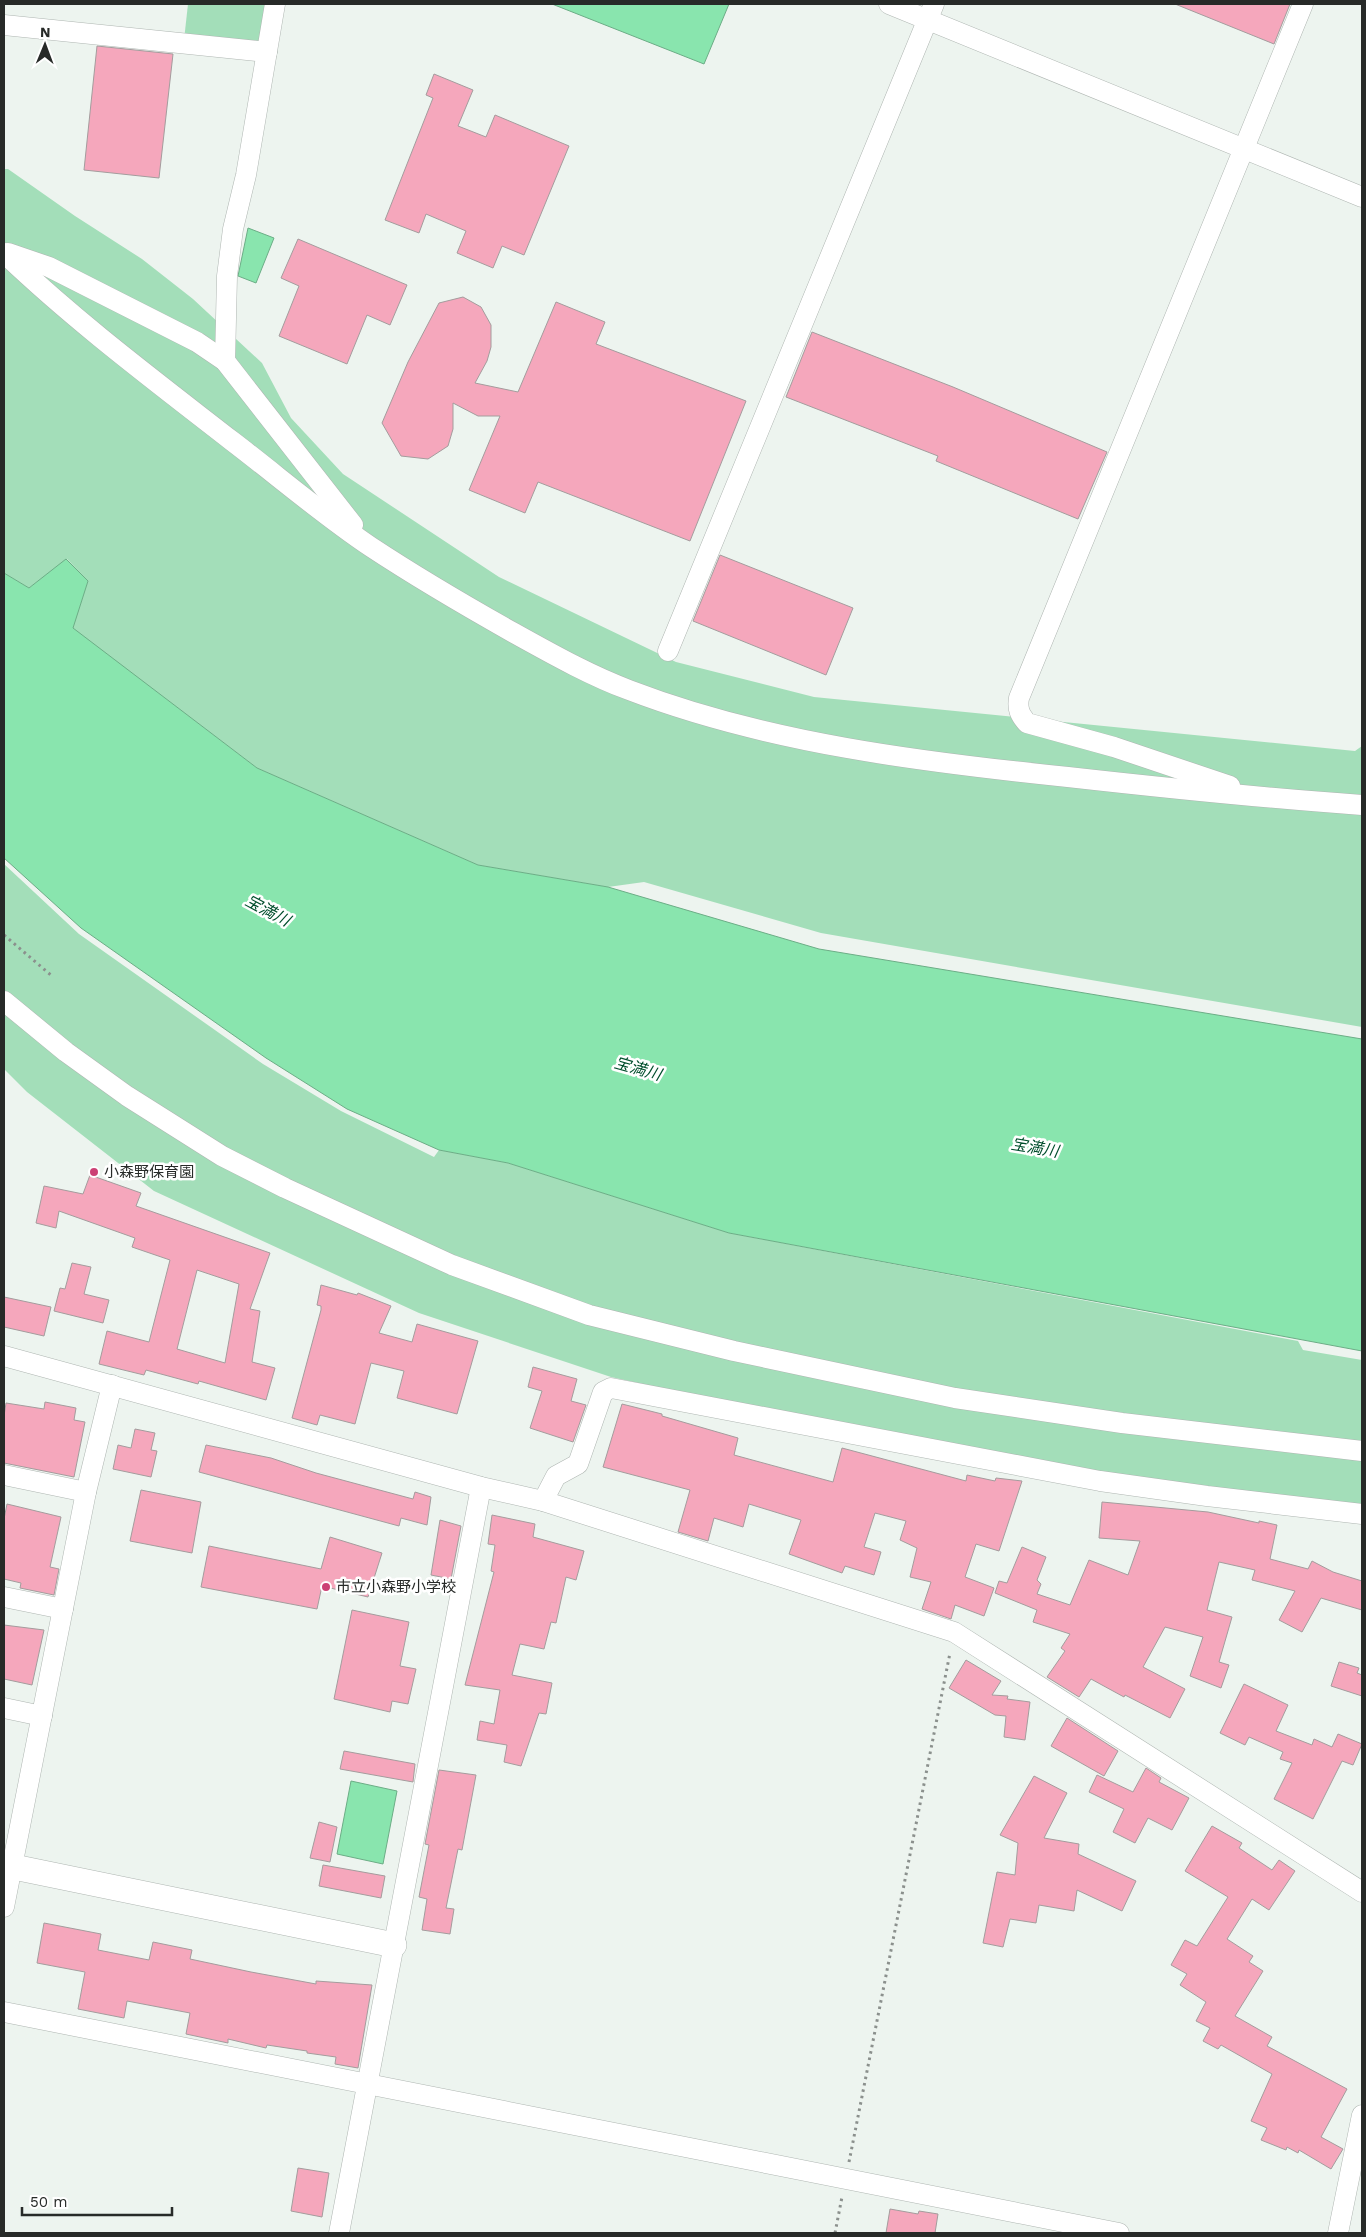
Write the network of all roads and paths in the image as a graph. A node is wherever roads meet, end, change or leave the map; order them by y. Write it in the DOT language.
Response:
graph roads {
  1 [pos="275,4"];
  2 [pos="889,4"];
  3 [pos="1303,4"];
  4 [pos="930,11"];
  5 [pos="4,25"];
  6 [pos="267,52"];
  7 [pos="1243,148"];
  8 [pos="1362,197"];
  9 [pos="4,252"];
  10 [pos="225,361"];
  11 [pos="368,545"];
  12 [pos="668,651"];
  13 [pos="1268,798"];
  14 [pos="1362,805"];
  15 [pos="4,935"];
  16 [pos="52,976"];
  17 [pos="4,1001"];
  18 [pos="4,1356"];
  19 [pos="112,1385"];
  20 [pos="1362,1451"];
  21 [pos="4,1475"];
  22 [pos="481,1487"];
  23 [pos="86,1492"];
  24 [pos="542,1501"];
  25 [pos="1362,1514"];
  26 [pos="4,1597"];
  27 [pos="63,1609"];
  28 [pos="954,1632"];
  29 [pos="4,1708"];
  30 [pos="42,1716"];
  31 [pos="8,1866"];
  32 [pos="1362,1892"];
  33 [pos="4,1907"];
  34 [pos="394,1945"];
  35 [pos="4,2012"];
  36 [pos="368,2084"];
  37 [pos="1362,2115"];
  38 [pos="846,2178"];
  39 [pos="339,2233"];
  40 [pos="835,2233"];
  41 [pos="1119,2233"];
  42 [pos="1338,2233"];
  1 -- 6 [label="street"];
  2 -- 4 [label="street"];
  3 -- 7 [label="street"];
  4 -- 7 [label="street"];
  4 -- 12 [label="street"];
  5 -- 6 [label="street"];
  6 -- 10 [label="street"];
  7 -- 8 [label="street"];
  7 -- 13 [label="street"];
  9 -- 10 [label="street"];
  9 -- 11 [label="street"];
  10 -- 11 [label="street"];
  11 -- 13 [label="street"];
  13 -- 14 [label="street"];
  15 -- 16 [label="path"];
  17 -- 20 [label="street"];
  18 -- 19 [label="street"];
  19 -- 22 [label="street"];
  19 -- 23 [label="street"];
  21 -- 23 [label="street"];
  22 -- 24 [label="street"];
  22 -- 34 [label="street"];
  23 -- 27 [label="street"];
  24 -- 25 [label="street"];
  24 -- 28 [label="street"];
  26 -- 27 [label="street"];
  27 -- 30 [label="street"];
  28 -- 32 [label="street"];
  28 -- 38 [label="path"];
  29 -- 30 [label="street"];
  30 -- 31 [label="street"];
  31 -- 33 [label="street"];
  31 -- 34 [label="street"];
  34 -- 36 [label="street"];
  35 -- 36 [label="street"];
  36 -- 38 [label="street"];
  36 -- 39 [label="street"];
  37 -- 42 [label="street"];
  38 -- 40 [label="path"];
  38 -- 41 [label="street"];
}
